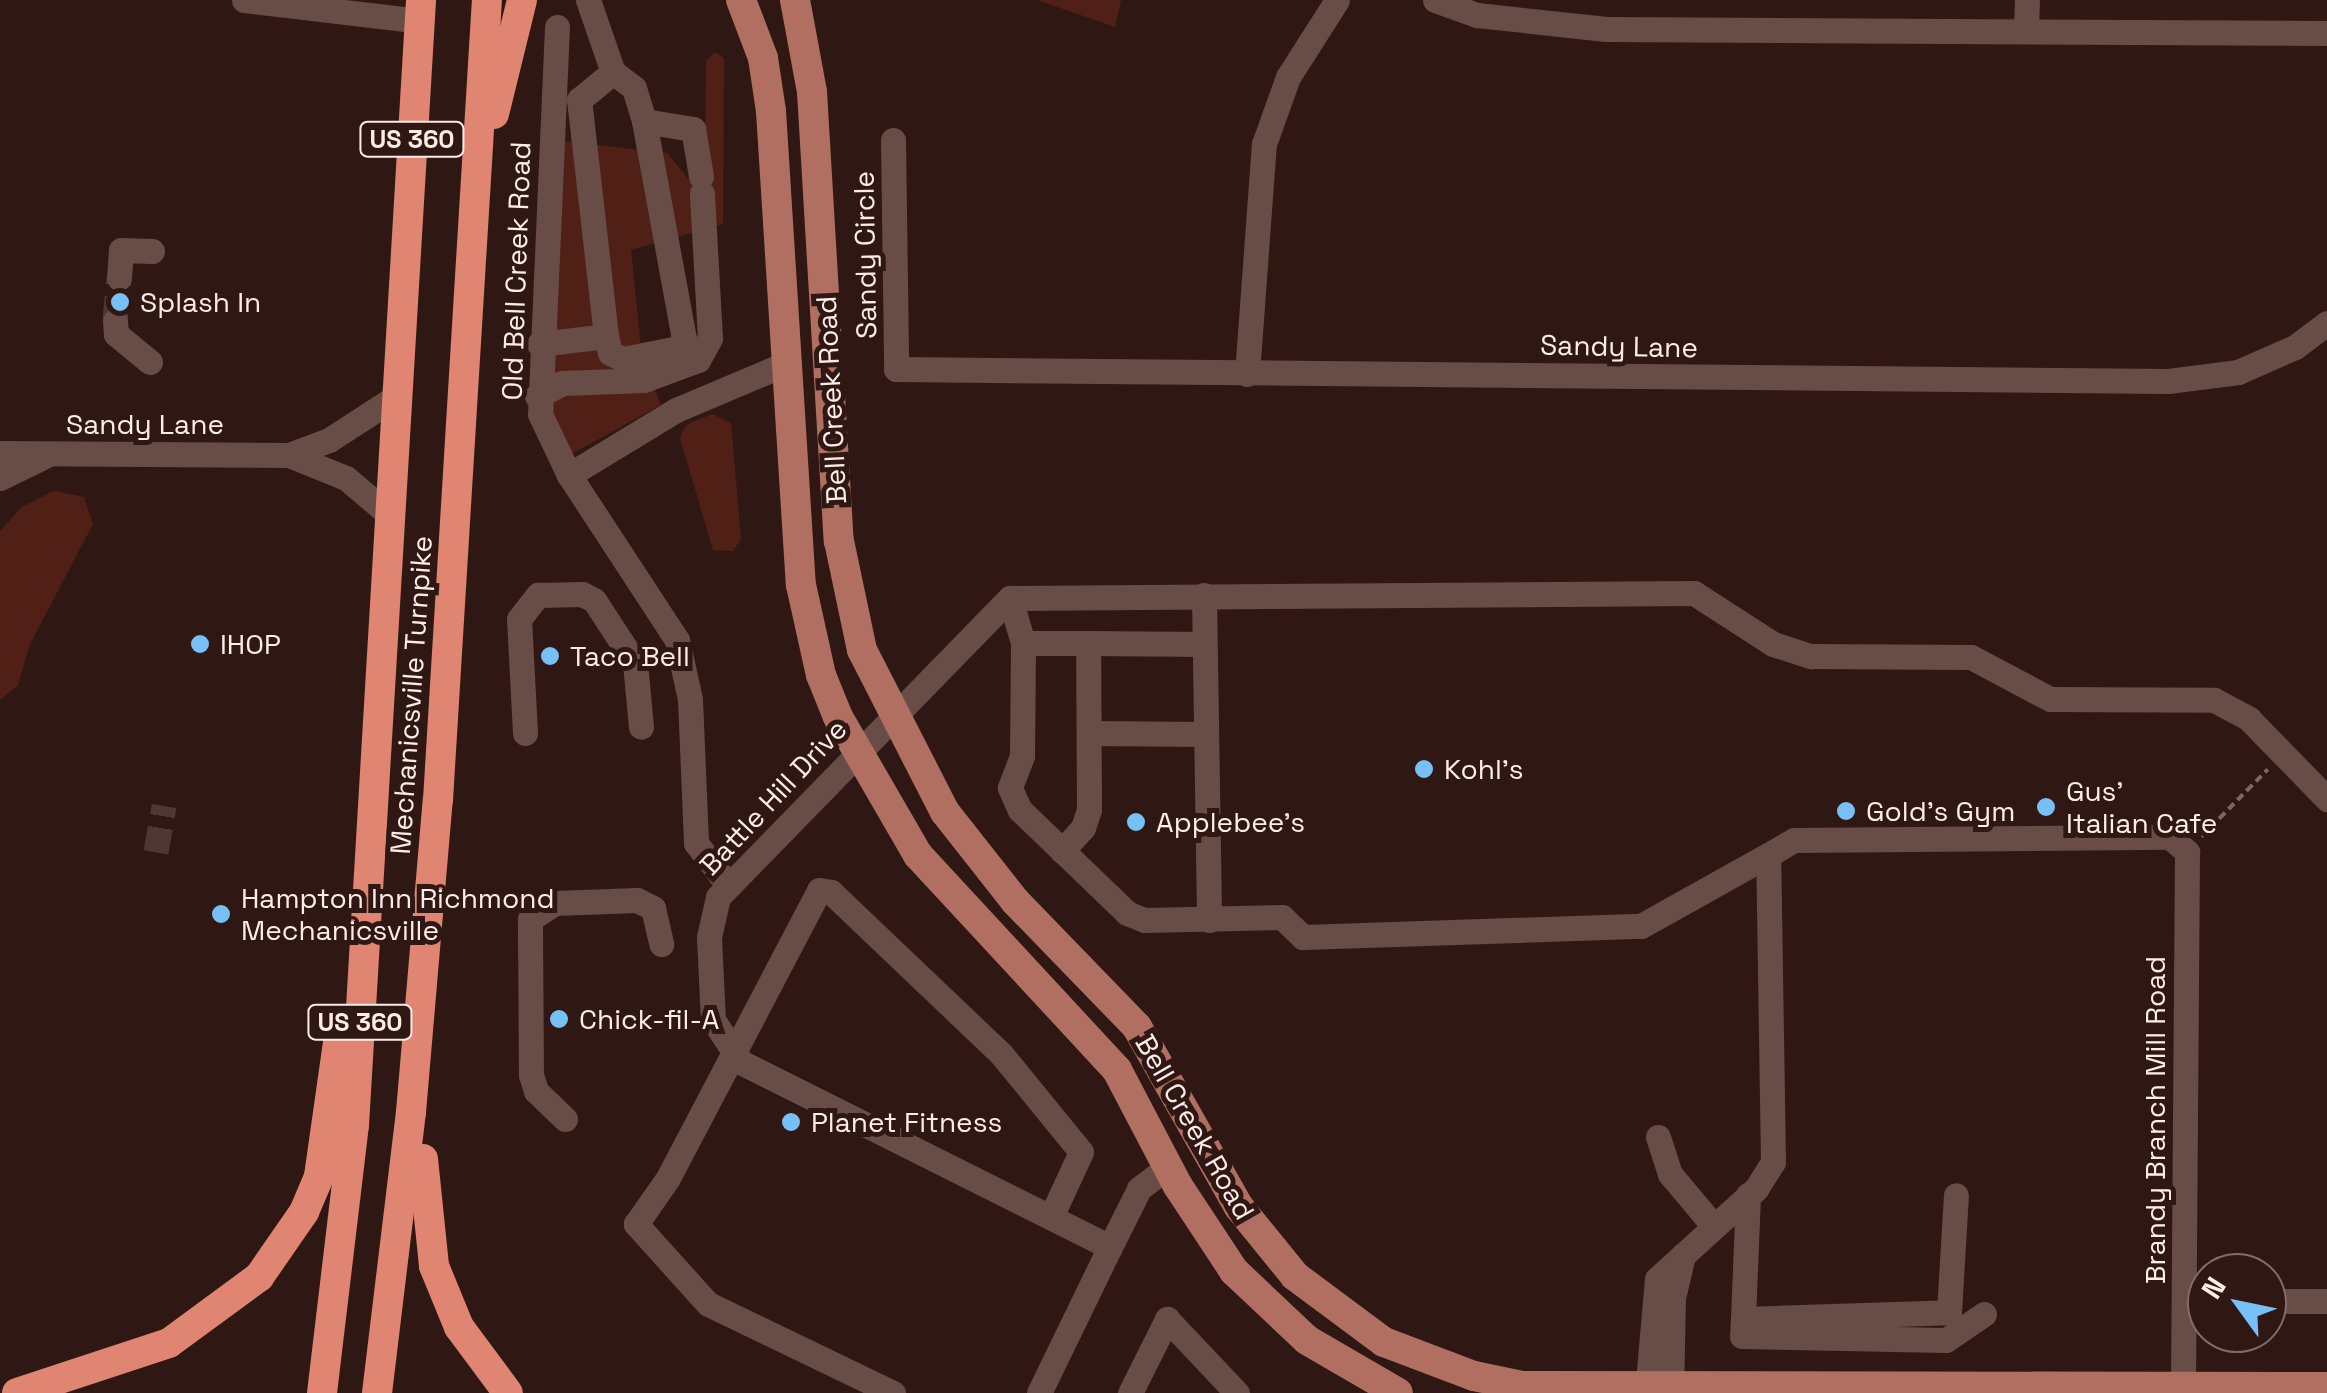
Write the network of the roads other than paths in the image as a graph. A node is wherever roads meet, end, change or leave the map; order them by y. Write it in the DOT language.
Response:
graph roads {
  1 [pos="244,0"];
  2 [pos="487,0"];
  3 [pos="522,0"];
  4 [pos="588,0"];
  5 [pos="741,0"];
  6 [pos="795,0"];
  7 [pos="1337,0"];
  8 [pos="1435,0"];
  9 [pos="2027,0"];
  10 [pos="420,10"];
  11 [pos="2026,28"];
  12 [pos="2327,33"];
  13 [pos="612,72"];
  14 [pos="644,121"];
  15 [pos="892,140"];
  16 [pos="475,194"];
  17 [pos="152,251"];
  18 [pos="119,278"];
  19 [pos="115,321"];
  20 [pos="2327,323"];
  21 [pos="606,336"];
  22 [pos="539,344"];
  23 [pos="150,362"];
  24 [pos="785,364"];
  25 [pos="896,370"];
  26 [pos="1247,374"];
  27 [pos="397,396"];
  28 [pos="538,396"];
  29 [pos="0,453"];
  30 [pos="50,453"];
  31 [pos="289,455"];
  32 [pos="569,475"];
  33 [pos="0,478"];
  34 [pos="391,516"];
  35 [pos="1204,594"];
  36 [pos="1010,598"];
  37 [pos="1088,643"];
  38 [pos="1023,644"];
  39 [pos="1204,644"];
  40 [pos="382,650"];
  41 [pos="891,716"];
  42 [pos="641,727"];
  43 [pos="525,733"];
  44 [pos="1089,733"];
  45 [pos="1206,734"];
  46 [pos="856,754"];
  47 [pos="2327,799"];
  48 [pos="438,800"];
  49 [pos="1062,851"];
  50 [pos="1768,855"];
  51 [pos="728,885"];
  52 [pos="1210,920"];
  53 [pos="661,944"];
  54 [pos="733,1053"];
  55 [pos="565,1119"];
  56 [pos="1658,1138"];
  57 [pos="1169,1166"];
  58 [pos="1748,1195"];
  59 [pos="1956,1196"];
  60 [pos="1052,1217"];
  61 [pos="1712,1224"];
  62 [pos="1110,1247"];
  63 [pos="2194,1253"];
  64 [pos="2287,1301"];
  65 [pos="2327,1301"];
  66 [pos="1984,1314"];
  67 [pos="1743,1319"];
  68 [pos="2188,1353"];
  69 [pos="2327,1387"];
  70 [pos="2183,1388"];
  71 [pos="1659,1391"];
  72 [pos="17,1393"];
  73 [pos="322,1393"];
  74 [pos="377,1393"];
  75 [pos="508,1393"];
  76 [pos="893,1393"];
  77 [pos="1038,1393"];
  78 [pos="1130,1393"];
  79 [pos="1237,1393"];
  80 [pos="1398,1393"];
  1 -- 10 [label="street"];
  2 -- 16 [label="highway, Mechanicsville Turnpike / US 360"];
  3 -- 16 [label="highway"];
  4 -- 13 [label="street"];
  4 -- 22 [label="street, Old Bell Creek Road"];
  5 -- 24 [label="main road, Bell Creek Road"];
  6 -- 41 [label="main road, Bell Creek Road"];
  7 -- 26 [label="street"];
  8 -- 11 [label="street"];
  9 -- 11 [label="street"];
  10 -- 27 [label="highway, Mechanicsville Turnpike / US 360"];
  11 -- 12 [label="street"];
  13 -- 14 [label="street"];
  13 -- 21 [label="street"];
  14 -- 21 [label="street"];
  14 -- 28 [label="street"];
  15 -- 25 [label="street, Sandy Circle"];
  16 -- 48 [label="highway, Mechanicsville Turnpike / US 360"];
  17 -- 18 [label="street"];
  19 -- 23 [label="street"];
  20 -- 26 [label="street, Sandy Lane"];
  21 -- 22 [label="street"];
  22 -- 28 [label="street, Old Bell Creek Road"];
  24 -- 32 [label="street"];
  24 -- 46 [label="main road, Bell Creek Road"];
  25 -- 26 [label="street, Sandy Lane"];
  27 -- 31 [label="street, Sandy Lane"];
  27 -- 34 [label="highway, Mechanicsville Turnpike / US 360"];
  28 -- 32 [label="street, Old Bell Creek Road"];
  29 -- 30 [label="street, Sandy Lane"];
  30 -- 31 [label="street, Sandy Lane"];
  30 -- 33 [label="street"];
  31 -- 34 [label="street, Sandy Lane"];
  32 -- 51 [label="street, Old Bell Creek Road"];
  34 -- 40 [label="highway, Mechanicsville Turnpike / US 360"];
  35 -- 36 [label="street"];
  35 -- 39 [label="street"];
  35 -- 47 [label="street"];
  36 -- 38 [label="street"];
  36 -- 41 [label="street, Battle Hill Drive"];
  37 -- 38 [label="street"];
  37 -- 39 [label="street"];
  37 -- 44 [label="street"];
  38 -- 49 [label="street"];
  39 -- 45 [label="street"];
  40 -- 72 [label="highway"];
  40 -- 73 [label="highway, Mechanicsville Turnpike / US 360"];
  41 -- 46 [label="street, Battle Hill Drive"];
  41 -- 71 [label="main road, Bell Creek Road"];
  42 -- 43 [label="street"];
  44 -- 45 [label="street"];
  44 -- 49 [label="street"];
  45 -- 52 [label="street"];
  46 -- 51 [label="street, Battle Hill Drive"];
  46 -- 57 [label="main road, Bell Creek Road"];
  48 -- 74 [label="highway, Mechanicsville Turnpike / US 360"];
  48 -- 75 [label="highway"];
  49 -- 52 [label="street"];
  50 -- 52 [label="street"];
  50 -- 58 [label="street"];
  50 -- 63 [label="street, Brandy Branch Mill Road"];
  51 -- 54 [label="street, Battle Hill Drive"];
  53 -- 55 [label="street"];
  54 -- 60 [label="street"];
  54 -- 60 [label="street"];
  54 -- 76 [label="street"];
  56 -- 61 [label="street"];
  57 -- 62 [label="street"];
  57 -- 80 [label="main road, Bell Creek Road"];
  58 -- 61 [label="street"];
  58 -- 67 [label="street"];
  59 -- 67 [label="street"];
  60 -- 62 [label="street"];
  61 -- 71 [label="street"];
  62 -- 77 [label="street"];
  64 -- 65 [label="street"];
  66 -- 67 [label="street"];
  68 -- 70 [label="street, Brandy Branch Mill Road"];
  69 -- 70 [label="main road, Bell Creek Road"];
  70 -- 71 [label="main road, Bell Creek Road"];
  78 -- 79 [label="street"];
}
